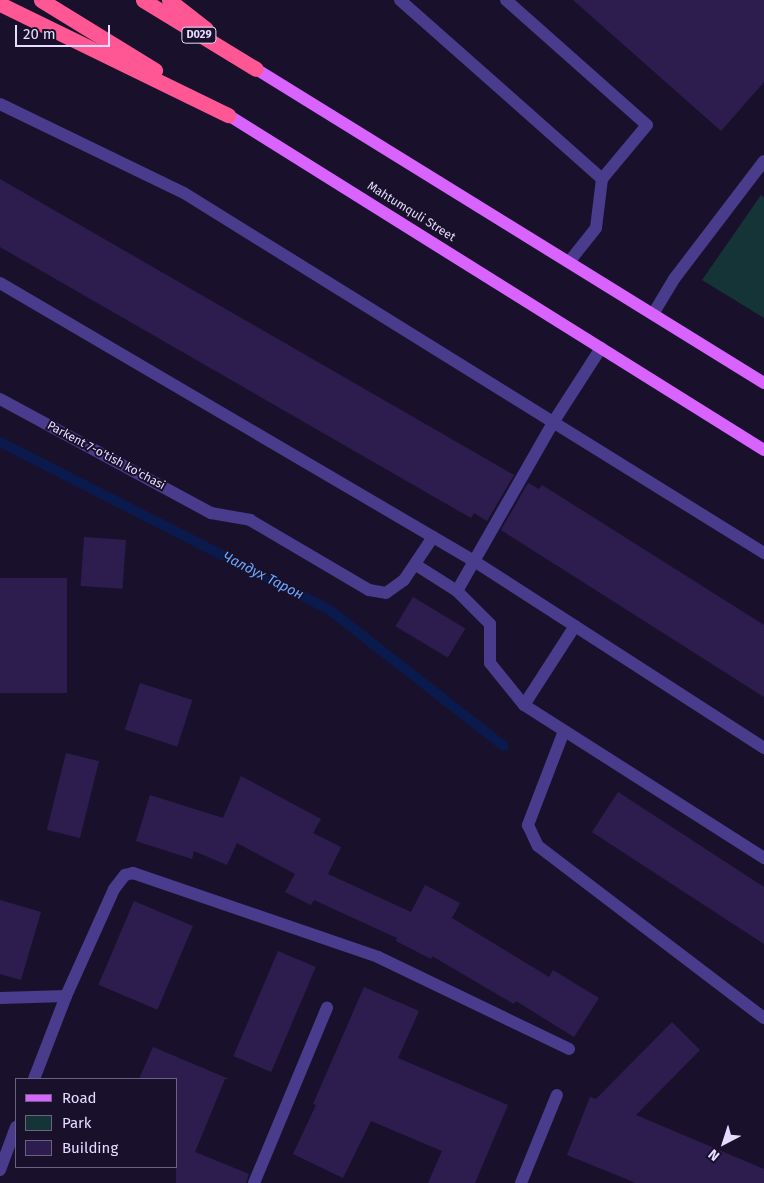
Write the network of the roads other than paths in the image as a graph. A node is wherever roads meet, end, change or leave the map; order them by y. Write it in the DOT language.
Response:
graph roads {
  1 [pos="41,0"];
  2 [pos="143,0"];
  3 [pos="169,0"];
  4 [pos="400,0"];
  5 [pos="506,0"];
  6 [pos="0,4"];
  7 [pos="256,70"];
  8 [pos="0,104"];
  9 [pos="228,115"];
  10 [pos="764,161"];
  11 [pos="602,179"];
  12 [pos="569,262"];
  13 [pos="0,283"];
  14 [pos="653,314"];
  15 [pos="601,348"];
  16 [pos="764,383"];
  17 [pos="0,400"];
  18 [pos="554,421"];
  19 [pos="764,450"];
  20 [pos="433,537"];
  21 [pos="764,554"];
  22 [pos="474,561"];
  23 [pos="416,565"];
  24 [pos="457,591"];
  25 [pos="575,626"];
  26 [pos="524,705"];
  27 [pos="564,731"];
  28 [pos="764,748"];
  29 [pos="764,858"];
  30 [pos="66,996"];
  31 [pos="0,998"];
  32 [pos="327,1008"];
  33 [pos="764,1018"];
  34 [pos="569,1049"];
  35 [pos="34,1078"];
  36 [pos="557,1095"];
  37 [pos="15,1130"];
  38 [pos="0,1170"];
  39 [pos="254,1183"];
  40 [pos="521,1183"];
  1 -- 9 [label="highway, Mahtumquli Street"];
  2 -- 7 [label="highway, D029"];
  3 -- 7 [label="highway"];
  4 -- 11 [label="street"];
  5 -- 11 [label="street"];
  6 -- 9 [label="highway"];
  7 -- 12 [label="main road"];
  8 -- 18 [label="street"];
  9 -- 15 [label="main road, Mahtumquli Street"];
  10 -- 14 [label="street"];
  11 -- 12 [label="street"];
  12 -- 14 [label="main road"];
  13 -- 20 [label="street"];
  14 -- 16 [label="main road"];
  15 -- 18 [label="street"];
  15 -- 19 [label="main road, Mahtumquli Street"];
  17 -- 23 [label="street, Parkent 7-o'tish ko'chasi"];
  18 -- 21 [label="street"];
  18 -- 22 [label="street"];
  20 -- 22 [label="street"];
  20 -- 23 [label="street"];
  22 -- 24 [label="street"];
  22 -- 25 [label="street"];
  23 -- 24 [label="street"];
  24 -- 26 [label="street"];
  25 -- 26 [label="street"];
  25 -- 28 [label="street"];
  26 -- 27 [label="street"];
  27 -- 29 [label="street"];
  27 -- 33 [label="street"];
  30 -- 31 [label="street"];
  30 -- 34 [label="street"];
  30 -- 35 [label="street"];
  32 -- 39 [label="street"];
  36 -- 40 [label="street"];
  37 -- 38 [label="street"];
}
